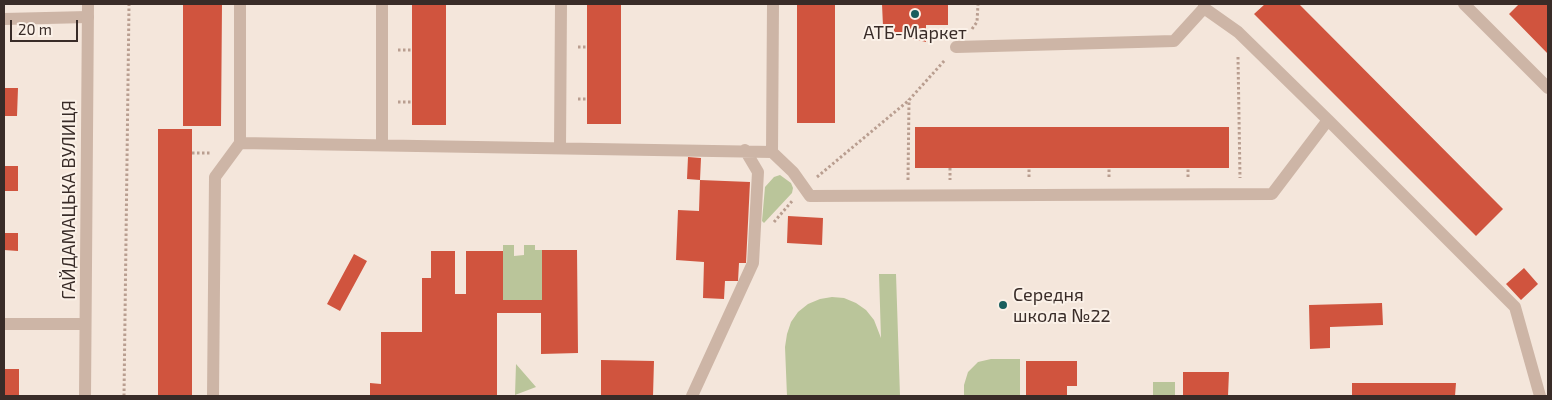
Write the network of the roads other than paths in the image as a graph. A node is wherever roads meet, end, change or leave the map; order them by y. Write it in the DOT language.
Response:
graph roads {
  1 [pos="88,4"];
  2 [pos="240,4"];
  3 [pos="382,4"];
  4 [pos="561,4"];
  5 [pos="773,4"];
  6 [pos="1464,4"];
  7 [pos="1204,6"];
  8 [pos="88,17"];
  9 [pos="4,19"];
  10 [pos="956,47"];
  11 [pos="1548,88"];
  12 [pos="1328,120"];
  13 [pos="240,143"];
  14 [pos="382,145"];
  15 [pos="560,148"];
  16 [pos="745,150"];
  17 [pos="772,152"];
  18 [pos="4,324"];
  19 [pos="85,324"];
  20 [pos="85,396"];
  21 [pos="213,396"];
  22 [pos="692,396"];
  23 [pos="1540,396"];
  1 -- 8 [label="street, ГАЙДАМАЦЬКА ВУЛИЦЯ"];
  2 -- 13 [label="street"];
  3 -- 14 [label="street"];
  4 -- 15 [label="street"];
  5 -- 17 [label="street"];
  6 -- 11 [label="street"];
  7 -- 10 [label="street"];
  7 -- 12 [label="street"];
  8 -- 9 [label="street"];
  8 -- 19 [label="street, ГАЙДАМАЦЬКА ВУЛИЦЯ"];
  12 -- 17 [label="street"];
  12 -- 23 [label="street"];
  13 -- 14 [label="street"];
  13 -- 21 [label="street"];
  14 -- 15 [label="street"];
  15 -- 16 [label="street"];
  16 -- 17 [label="street"];
  16 -- 22 [label="street"];
  18 -- 19 [label="street"];
  19 -- 20 [label="street, ГАЙДАМАЦЬКА ВУЛИЦЯ"];
}
